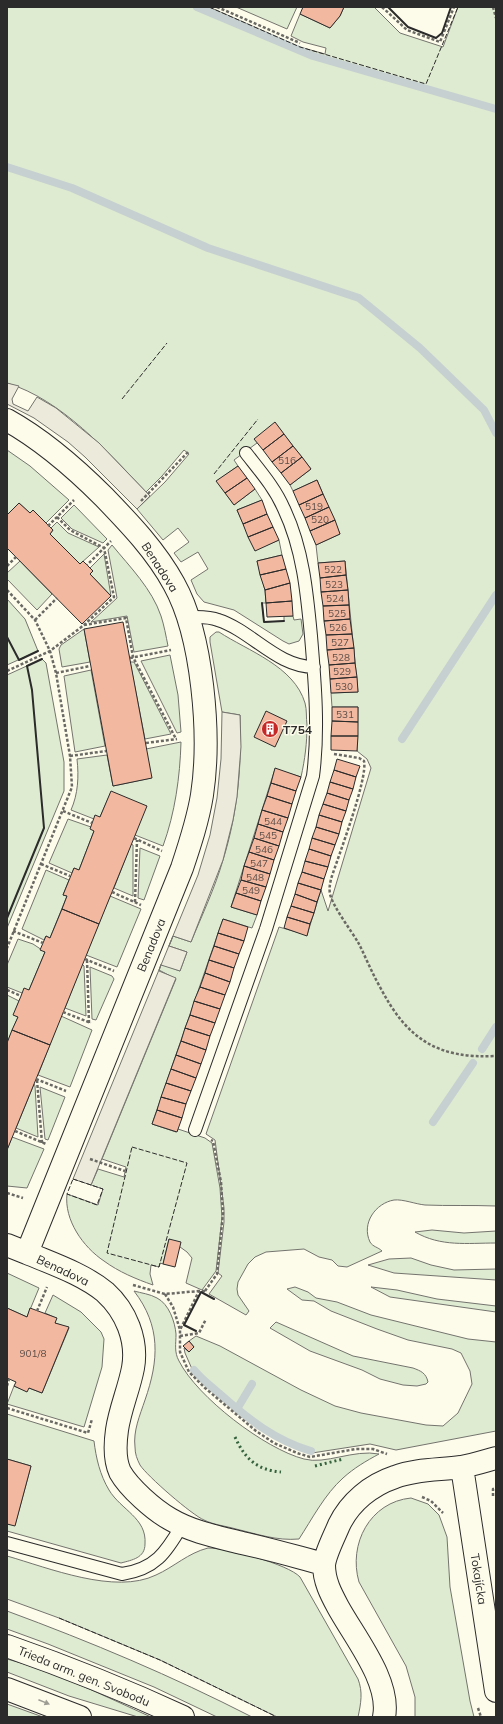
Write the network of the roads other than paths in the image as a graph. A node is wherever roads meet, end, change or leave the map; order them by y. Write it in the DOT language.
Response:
graph roads {
  1 [pos="7,420"];
  2 [pos="246,453"];
  3 [pos="188,617"];
  4 [pos="314,667"];
  5 [pos="195,1130"];
  6 [pos="17,1249"];
  7 [pos="496,1458"];
  8 [pos="462,1467"];
  9 [pos="182,1525"];
  10 [pos="7,1543"];
  11 [pos="324,1564"];
  12 [pos="7,1646"];
  13 [pos="7,1689"];
  14 [pos="496,1691"];
  15 [pos="80,1717"];
  16 [pos="183,1717"];
  17 [pos="384,1717"];
  1 -- 3 [label="street, Benadova"];
  2 -- 4 [label="lane"];
  3 -- 4 [label="lane"];
  3 -- 6 [label="street, Benadova"];
  4 -- 5 [label="lane"];
  6 -- 9 [label="street, Benadova"];
  7 -- 8 [label="street"];
  8 -- 11 [label="street"];
  8 -- 14 [label="street, Tokajícka"];
  9 -- 10 [label="lane"];
  9 -- 11 [label="street"];
  11 -- 17 [label="street"];
  12 -- 16 [label="street, Trieda arm. gen. Svobodu"];
  13 -- 15 [label="street, one-way"];
}
